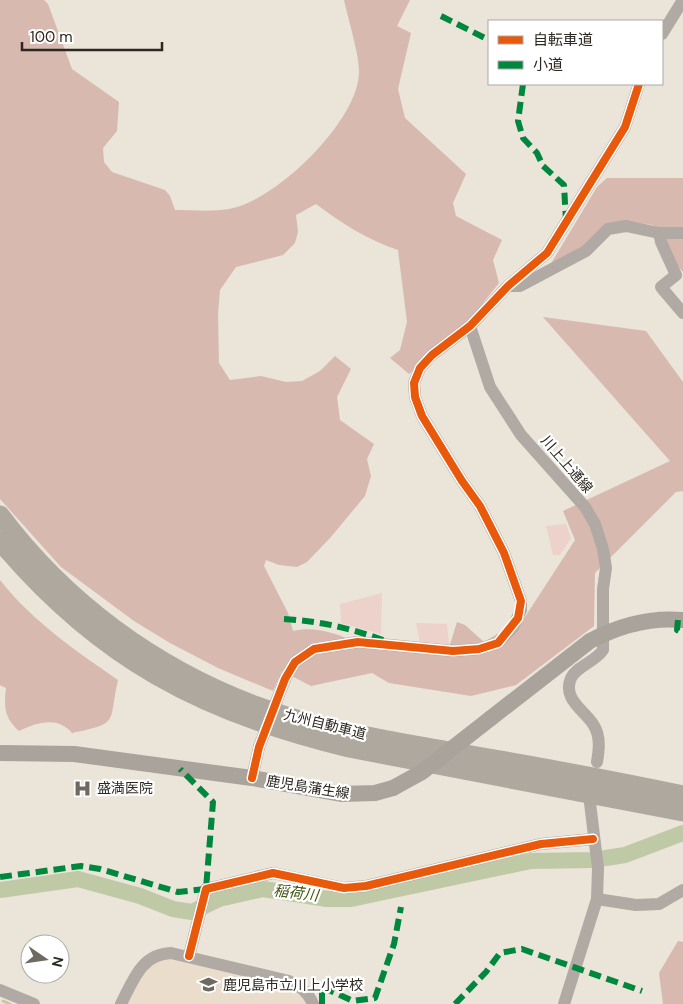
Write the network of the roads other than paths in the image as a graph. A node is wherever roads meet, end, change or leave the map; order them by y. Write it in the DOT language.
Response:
graph roads {
  1 [pos="683,0"];
  2 [pos="663,32"];
  3 [pos="639,85"];
  4 [pos="659,233"];
  5 [pos="683,233"];
  6 [pos="508,286"];
  7 [pos="683,313"];
  8 [pos="470,326"];
  9 [pos="0,514"];
  10 [pos="0,541"];
  11 [pos="683,620"];
  12 [pos="605,633"];
  13 [pos="0,753"];
  14 [pos="597,762"];
  15 [pos="252,778"];
  16 [pos="590,803"];
  17 [pos="679,805"];
  18 [pos="594,845"];
  19 [pos="683,890"];
  20 [pos="597,899"];
  21 [pos="189,956"];
  22 [pos="1,988"];
  23 [pos="34,1004"];
  24 [pos="121,1004"];
  25 [pos="313,1004"];
  26 [pos="564,1004"];
  1 -- 2 [label="street"];
  3 -- 6 [label="street"];
  4 -- 5 [label="street"];
  4 -- 6 [label="street"];
  4 -- 7 [label="street"];
  6 -- 8 [label="street"];
  8 -- 12 [label="street, 川上上通線"];
  8 -- 15 [label="street, bridge"];
  9 -- 17 [label="highway, 九州自動車道"];
  10 -- 17 [label="highway, 九州自動車道"];
  11 -- 12 [label="main road, 鹿児島蒲生線"];
  12 -- 14 [label="street, 川上上通線"];
  12 -- 15 [label="main road, 鹿児島蒲生線, bridge"];
  13 -- 15 [label="main road, 鹿児島蒲生線"];
  16 -- 18 [label="street"];
  18 -- 20 [label="street"];
  18 -- 21 [label="street"];
  19 -- 20 [label="street"];
  20 -- 26 [label="street"];
  21 -- 24 [label="street"];
  21 -- 25 [label="street"];
  22 -- 23 [label="street"];
}
